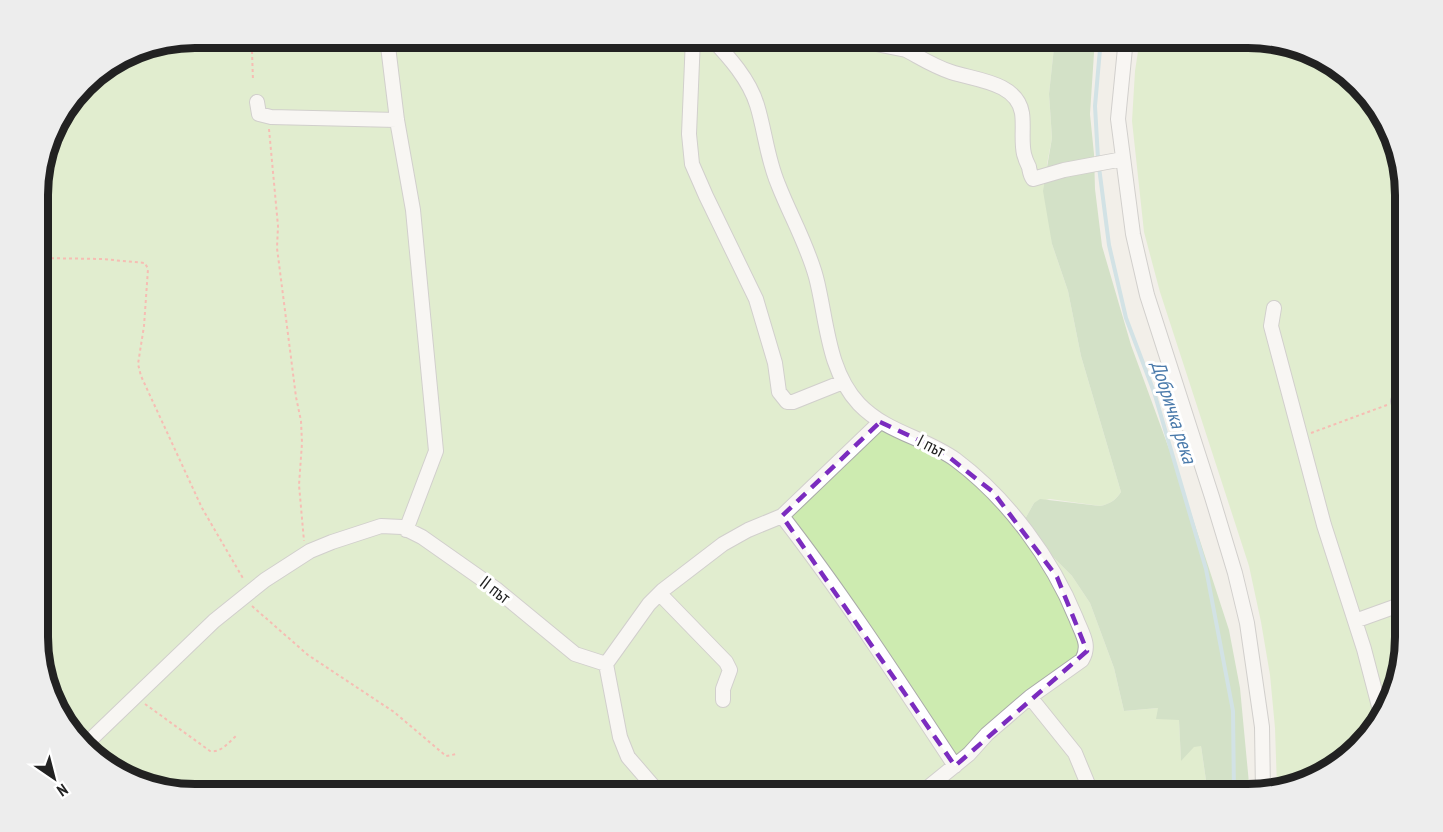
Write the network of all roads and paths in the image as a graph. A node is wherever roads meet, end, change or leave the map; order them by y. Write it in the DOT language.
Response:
graph roads {
  1 [pos="252,48"];
  2 [pos="388,48"];
  3 [pos="693,48"];
  4 [pos="719,48"];
  5 [pos="912,48"];
  6 [pos="1125,48"];
  7 [pos="254,81"];
  8 [pos="257,102"];
  9 [pos="271,117"];
  10 [pos="397,120"];
  11 [pos="1123,159"];
  12 [pos="48,258"];
  13 [pos="1274,308"];
  14 [pos="843,382"];
  15 [pos="1395,402"];
  16 [pos="880,422"];
  17 [pos="1301,436"];
  18 [pos="782,516"];
  19 [pos="406,530"];
  20 [pos="305,553"];
  21 [pos="660,594"];
  22 [pos="247,595"];
  23 [pos="1395,607"];
  24 [pos="1355,621"];
  25 [pos="606,664"];
  26 [pos="135,696"];
  27 [pos="1030,697"];
  28 [pos="723,700"];
  29 [pos="1378,704"];
  30 [pos="236,736"];
  31 [pos="91,740"];
  32 [pos="457,754"];
  33 [pos="955,766"];
  34 [pos="1263,783"];
  35 [pos="651,784"];
  36 [pos="932,784"];
  37 [pos="1088,784"];
  1 -- 7 [label="path"];
  2 -- 10 [label="street"];
  3 -- 14 [label="street"];
  4 -- 14 [label="street, І път"];
  5 -- 11 [label="street"];
  6 -- 11 [label="street"];
  8 -- 9 [label="street"];
  9 -- 10 [label="street"];
  9 -- 20 [label="path"];
  10 -- 19 [label="street"];
  11 -- 34 [label="street"];
  12 -- 22 [label="path"];
  13 -- 17 [label="street"];
  14 -- 16 [label="street, І път"];
  15 -- 17 [label="path"];
  16 -- 18 [label="street"];
  16 -- 27 [label="street, І път"];
  17 -- 24 [label="street"];
  18 -- 21 [label="street"];
  18 -- 33 [label="street"];
  19 -- 20 [label="street, ІІ път"];
  19 -- 25 [label="street, ІІ път"];
  20 -- 22 [label="street, ІІ път"];
  21 -- 25 [label="street"];
  21 -- 28 [label="street"];
  22 -- 26 [label="street, ІІ път"];
  22 -- 32 [label="path"];
  23 -- 24 [label="street"];
  24 -- 29 [label="street"];
  25 -- 35 [label="street"];
  26 -- 30 [label="path"];
  26 -- 31 [label="street, ІІ път"];
  27 -- 33 [label="street, І път"];
  27 -- 37 [label="street"];
  33 -- 36 [label="street, І път"];
}
